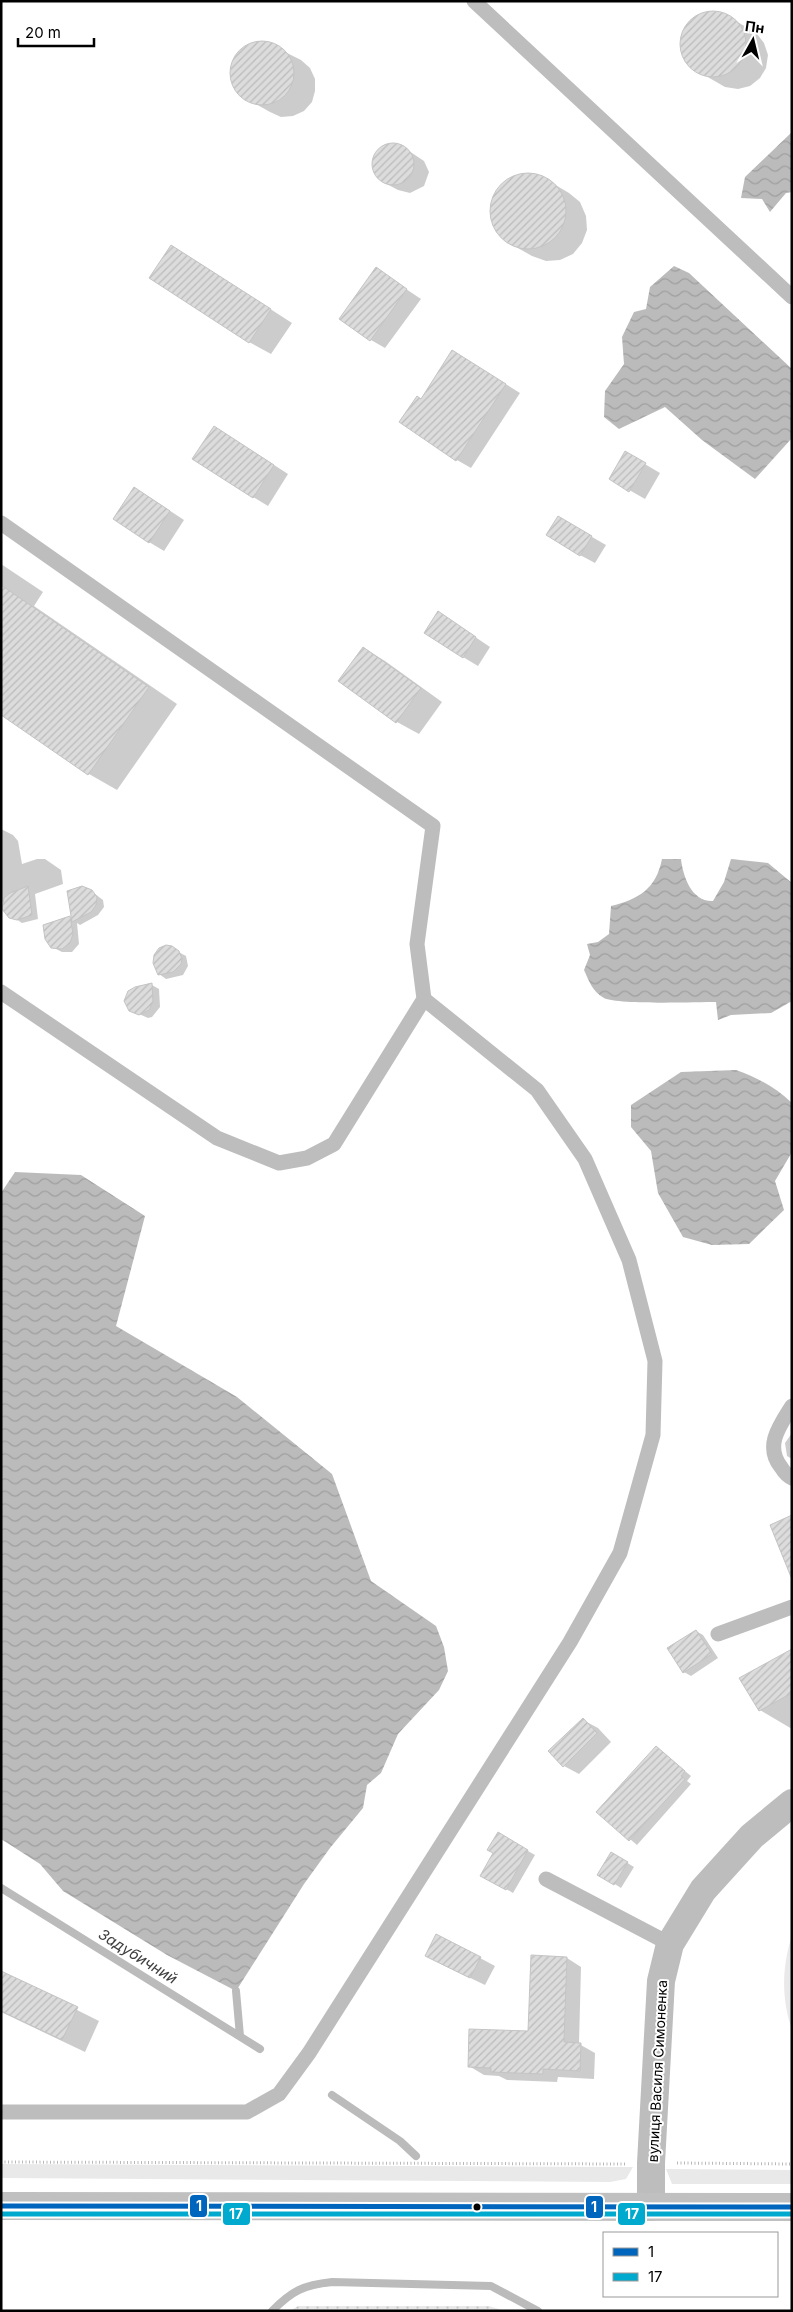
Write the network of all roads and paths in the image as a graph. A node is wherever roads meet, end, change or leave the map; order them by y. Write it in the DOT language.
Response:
graph roads {
  1 [pos="474,1"];
  2 [pos="792,297"];
  3 [pos="1,523"];
  4 [pos="1,992"];
  5 [pos="424,999"];
  6 [pos="792,1406"];
  7 [pos="792,1478"];
  8 [pos="792,1607"];
  9 [pos="718,1634"];
  10 [pos="792,1803"];
  11 [pos="546,1879"];
  12 [pos="670,1944"];
  13 [pos="1,2112"];
  14 [pos="1,2162"];
  15 [pos="651,2163"];
  16 [pos="792,2164"];
  17 [pos="1,2206"];
  18 [pos="651,2207"];
  19 [pos="792,2207"];
  1 -- 2 [label="lane"];
  3 -- 5 [label="lane"];
  4 -- 5 [label="lane"];
  5 -- 13 [label="lane"];
  6 -- 7 [label="lane"];
  8 -- 9 [label="lane"];
  10 -- 12 [label="street, вулиця Василя Симоненка"];
  11 -- 12 [label="lane"];
  12 -- 15 [label="street, вулиця Василя Симоненка"];
  14 -- 15 [label="path"];
  15 -- 16 [label="path"];
  15 -- 18 [label="street, вулиця Василя Симоненка"];
  17 -- 18 [label="main road"];
  18 -- 19 [label="main road"];
}
